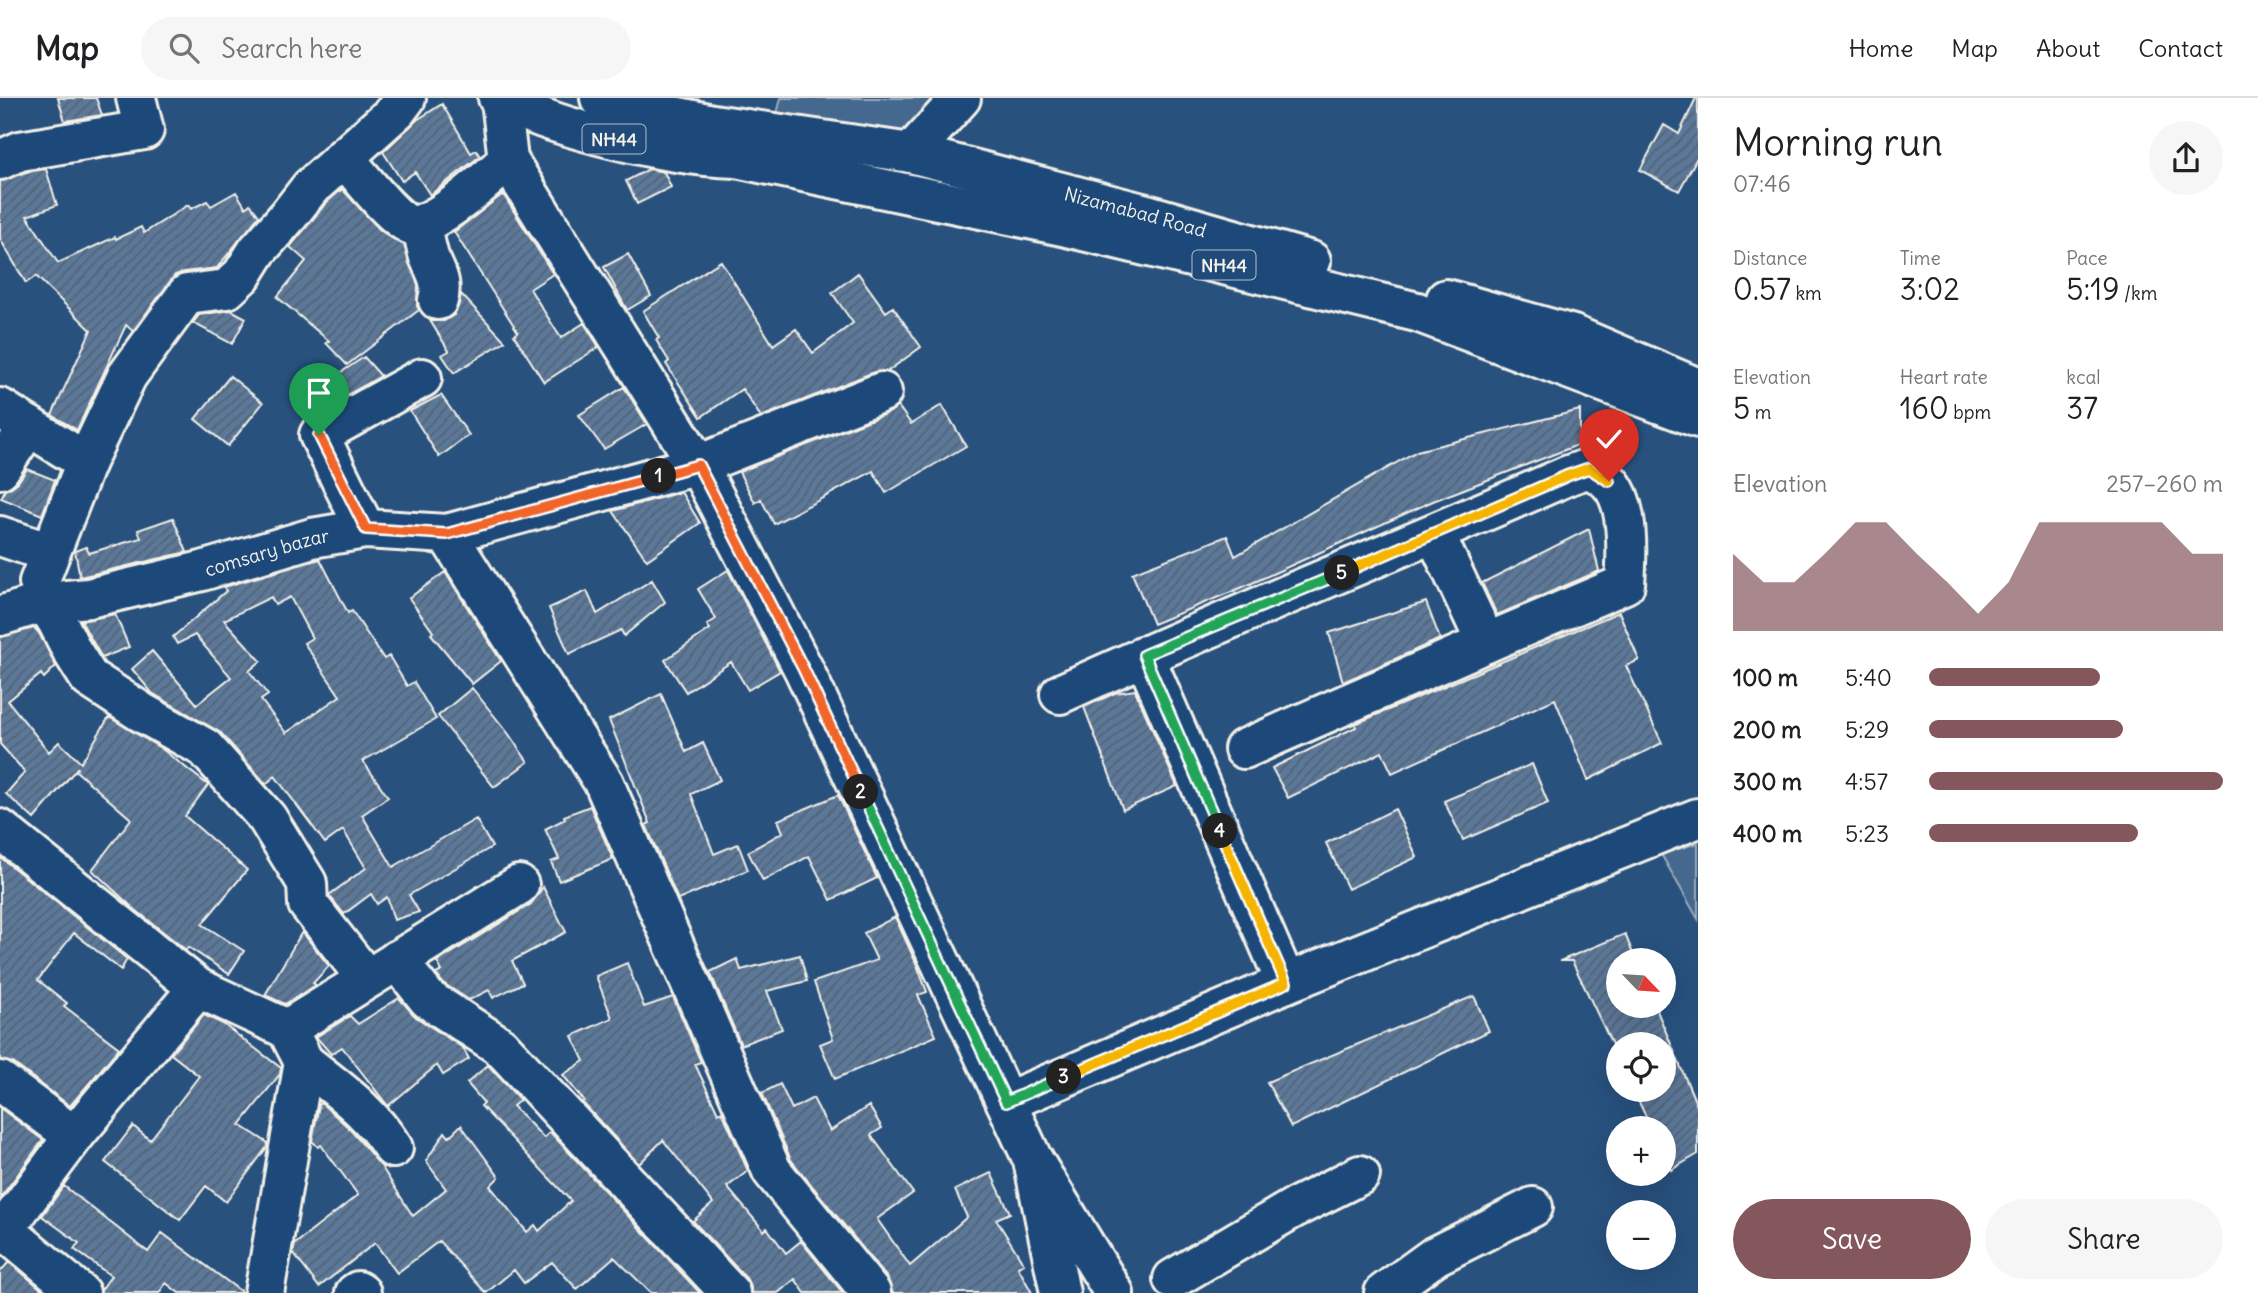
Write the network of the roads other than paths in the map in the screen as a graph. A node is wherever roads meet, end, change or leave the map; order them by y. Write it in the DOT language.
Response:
graph roads {
  1 [pos="136,98"];
  2 [pos="406,98"];
  3 [pos="600,98"];
  4 [pos="961,98"];
  5 [pos="500,99"];
  6 [pos="911,153"];
  7 [pos="344,157"];
  8 [pos="0,160"];
  9 [pos="508,160"];
  10 [pos="421,224"];
  11 [pos="438,300"];
  12 [pos="422,379"];
  13 [pos="1698,388"];
  14 [pos="882,392"];
  15 [pos="15,417"];
  16 [pos="1698,418"];
  17 [pos="86,462"];
  18 [pos="698,465"];
  19 [pos="0,469"];
  20 [pos="366,529"];
  21 [pos="447,534"];
  22 [pos="1435,534"];
  23 [pos="0,536"];
  24 [pos="50,553"];
  25 [pos="45,602"];
  26 [pos="0,616"];
  27 [pos="1486,643"];
  28 [pos="1144,655"];
  29 [pos="1060,694"];
  30 [pos="1244,749"];
  31 [pos="1698,818"];
  32 [pos="0,829"];
  33 [pos="519,885"];
  34 [pos="382,969"];
  35 [pos="1286,983"];
  36 [pos="198,988"];
  37 [pos="287,1029"];
  38 [pos="304,1062"];
  39 [pos="0,1081"];
  40 [pos="1006,1102"];
  41 [pos="74,1136"];
  42 [pos="393,1148"];
  43 [pos="1032,1158"];
  44 [pos="1360,1175"];
  45 [pos="1533,1207"];
  46 [pos="2,1230"];
  47 [pos="1173,1279"];
  48 [pos="80,1293"];
  49 [pos="264,1293"];
  50 [pos="355,1293"];
  51 [pos="361,1293"];
  52 [pos="730,1293"];
  53 [pos="871,1293"];
  54 [pos="1060,1293"];
  55 [pos="1114,1293"];
  56 [pos="1384,1293"];
  1 -- 8 [label="main road"];
  2 -- 7 [label="main road"];
  3 -- 6 [label="main road, Nizamabad Road / NH44"];
  4 -- 6 [label="main road"];
  5 -- 9 [label="main road"];
  5 -- 16 [label="main road, NH44"];
  6 -- 13 [label="main road, Nizamabad Road / NH44"];
  7 -- 10 [label="main road"];
  7 -- 17 [label="main road"];
  9 -- 10 [label="main road"];
  9 -- 18 [label="main road"];
  10 -- 11 [label="main road"];
  12 -- 20 [label="main road"];
  14 -- 18 [label="main road, comsary bazar"];
  15 -- 17 [label="main road"];
  15 -- 19 [label="main road"];
  17 -- 24 [label="main road"];
  18 -- 21 [label="main road, comsary bazar"];
  18 -- 40 [label="main road"];
  20 -- 21 [label="main road, comsary bazar"];
  20 -- 25 [label="main road, comsary bazar"];
  21 -- 53 [label="main road"];
  22 -- 27 [label="main road"];
  22 -- 27 [label="main road"];
  22 -- 28 [label="main road"];
  23 -- 24 [label="main road"];
  24 -- 25 [label="main road"];
  25 -- 26 [label="main road, comsary bazar"];
  25 -- 34 [label="main road"];
  27 -- 30 [label="main road"];
  28 -- 29 [label="main road"];
  28 -- 35 [label="main road"];
  31 -- 35 [label="main road"];
  32 -- 36 [label="main road"];
  33 -- 34 [label="main road"];
  34 -- 37 [label="main road"];
  34 -- 52 [label="main road"];
  35 -- 40 [label="main road"];
  36 -- 37 [label="main road"];
  36 -- 41 [label="main road"];
  37 -- 38 [label="main road"];
  38 -- 42 [label="main road"];
  38 -- 49 [label="main road"];
  39 -- 41 [label="main road"];
  40 -- 43 [label="main road"];
  41 -- 46 [label="main road"];
  43 -- 54 [label="main road"];
  43 -- 55 [label="main road"];
  44 -- 47 [label="main road"];
  45 -- 56 [label="main road"];
  46 -- 48 [label="main road"];
  50 -- 51 [label="main road"];
}
